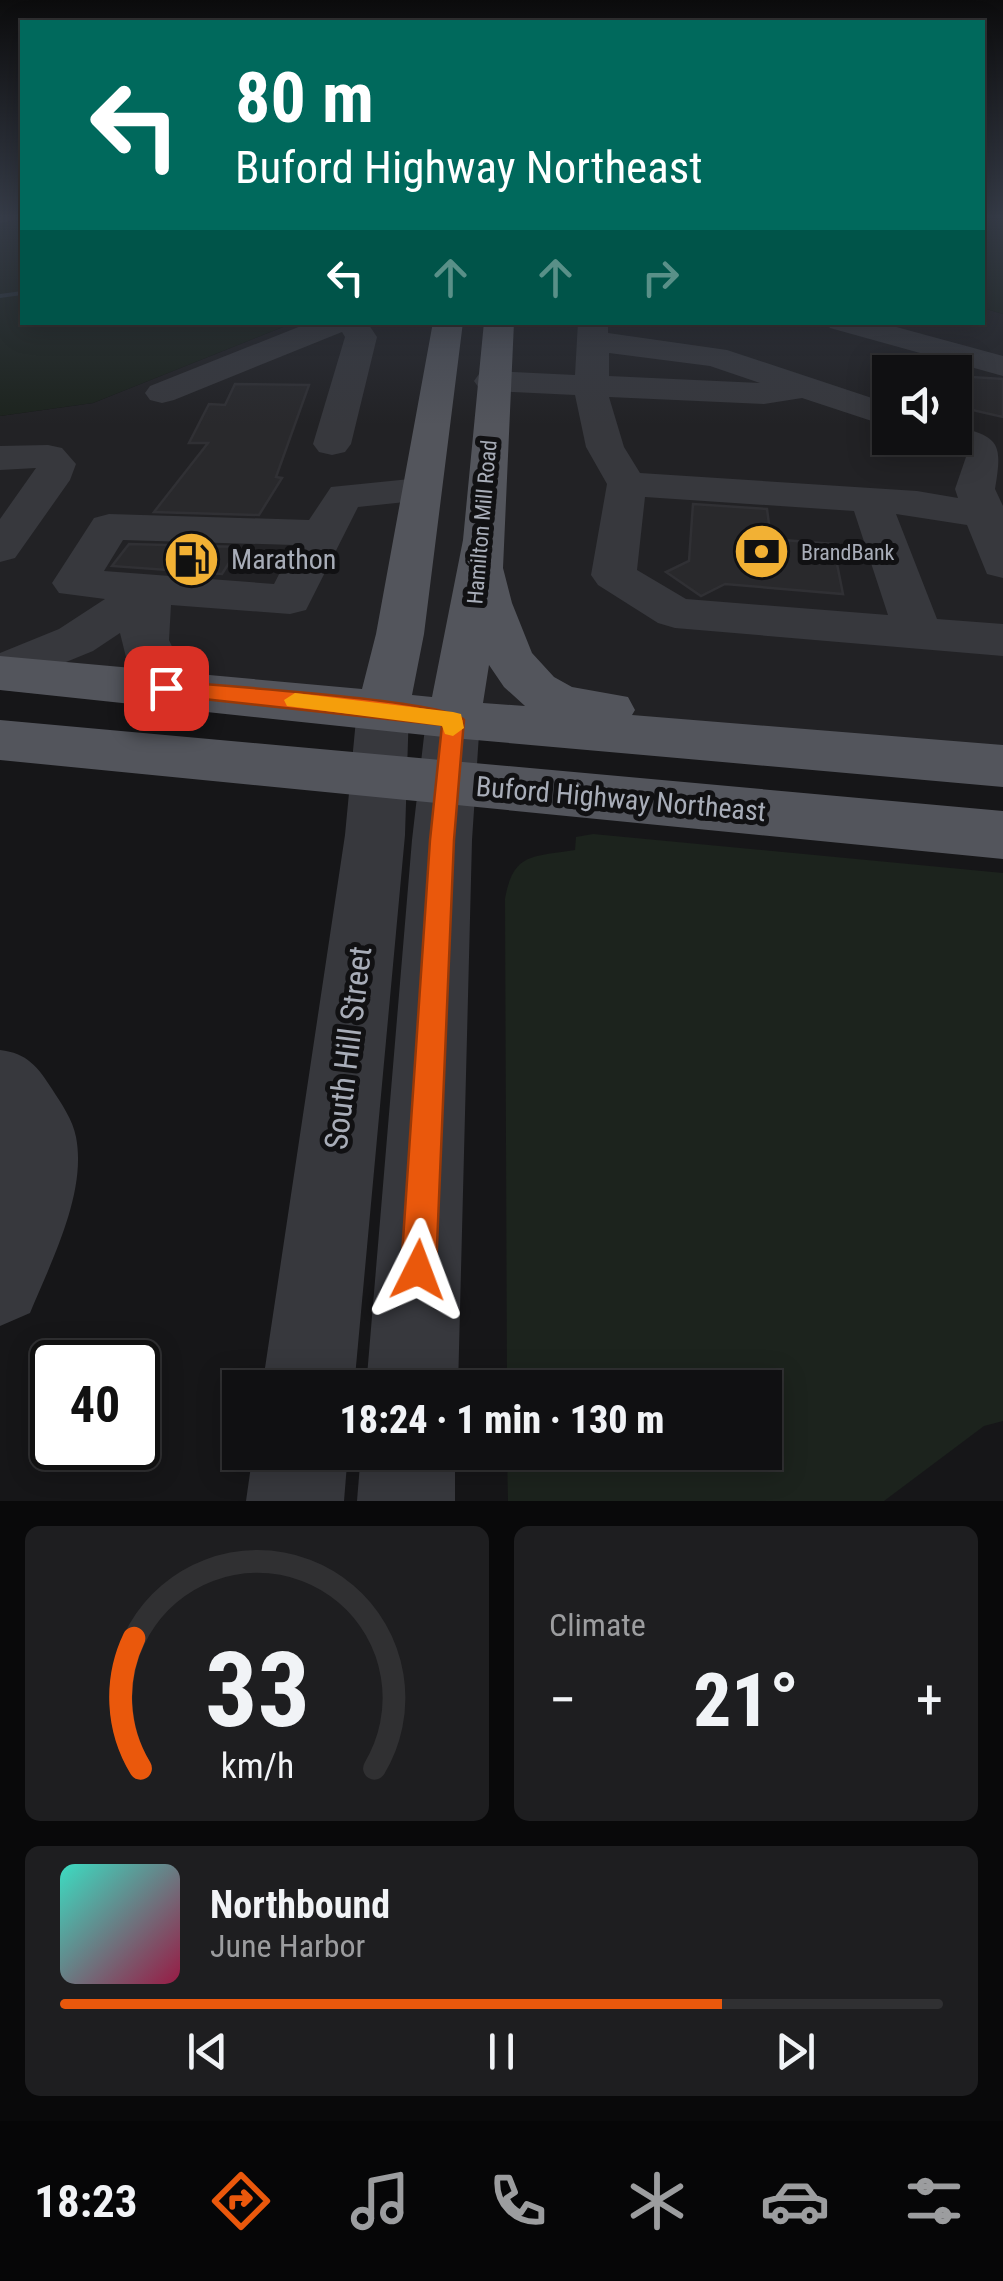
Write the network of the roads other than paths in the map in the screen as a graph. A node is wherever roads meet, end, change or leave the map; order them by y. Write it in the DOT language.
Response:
graph roads {
  1 [pos="332,325"];
  2 [pos="353,325"];
  3 [pos="448,325"];
  4 [pos="499,325"];
  5 [pos="852,325"];
  6 [pos="593,349"];
  7 [pos="1003,366"];
  8 [pos="491,380"];
  9 [pos="162,393"];
  10 [pos="872,410"];
  11 [pos="332,444"];
  12 [pos="981,445"];
  13 [pos="0,458"];
  14 [pos="627,484"];
  15 [pos="420,490"];
  16 [pos="871,500"];
  17 [pos="994,518"];
  18 [pos="321,532"];
  19 [pos="0,549"];
  20 [pos="480,564"];
  21 [pos="1003,565"];
  22 [pos="152,588"];
  23 [pos="918,633"];
  24 [pos="1003,640"];
  25 [pos="0,672"];
  26 [pos="166,688"];
  27 [pos="0,740"];
  28 [pos="380,743"];
  29 [pos="803,747"];
  30 [pos="451,751"];
  31 [pos="1003,766"];
  32 [pos="1003,835"];
  33 [pos="0,1086"];
  34 [pos="0,1283"];
  35 [pos="310,1370"];
  36 [pos="413,1370"];
  37 [pos="298,1470"];
  38 [pos="407,1470"];
  39 [pos="295,1501"];
  40 [pos="406,1501"];
  1 -- 9 [label="street"];
  2 -- 11 [label="street"];
  3 -- 15 [label="main road"];
  4 -- 8 [label="main road, Hamilton Mill Road"];
  5 -- 7 [label="street"];
  6 -- 8 [label="street"];
  6 -- 10 [label="street"];
  6 -- 14 [label="street"];
  8 -- 20 [label="main road, Hamilton Mill Road"];
  12 -- 17 [label="street"];
  13 -- 19 [label="street"];
  14 -- 16 [label="street"];
  14 -- 23 [label="street"];
  15 -- 18 [label="street"];
  15 -- 28 [label="main road"];
  16 -- 17 [label="street"];
  16 -- 23 [label="street"];
  17 -- 21 [label="street"];
  18 -- 22 [label="street"];
  18 -- 22 [label="street"];
  20 -- 29 [label="main road"];
  20 -- 30 [label="main road, Hamilton Mill Road"];
  22 -- 25 [label="street"];
  22 -- 26 [label="street"];
  23 -- 24 [label="street"];
  25 -- 26 [label="main road, Buford Highway Northeast"];
  26 -- 28 [label="main road, Buford Highway Northeast"];
  27 -- 28 [label="main road, Buford Highway Northeast"];
  28 -- 30 [label="main road, Buford Highway Northeast"];
  28 -- 35 [label="street, South Hill Street"];
  29 -- 30 [label="main road, Buford Highway Northeast"];
  29 -- 31 [label="main road, Buford Highway Northeast"];
  30 -- 32 [label="main road, Buford Highway Northeast"];
  30 -- 36 [label="street"];
  33 -- 34 [label="street"];
  37 -- 39 [label="street"];
  38 -- 40 [label="street"];
}
